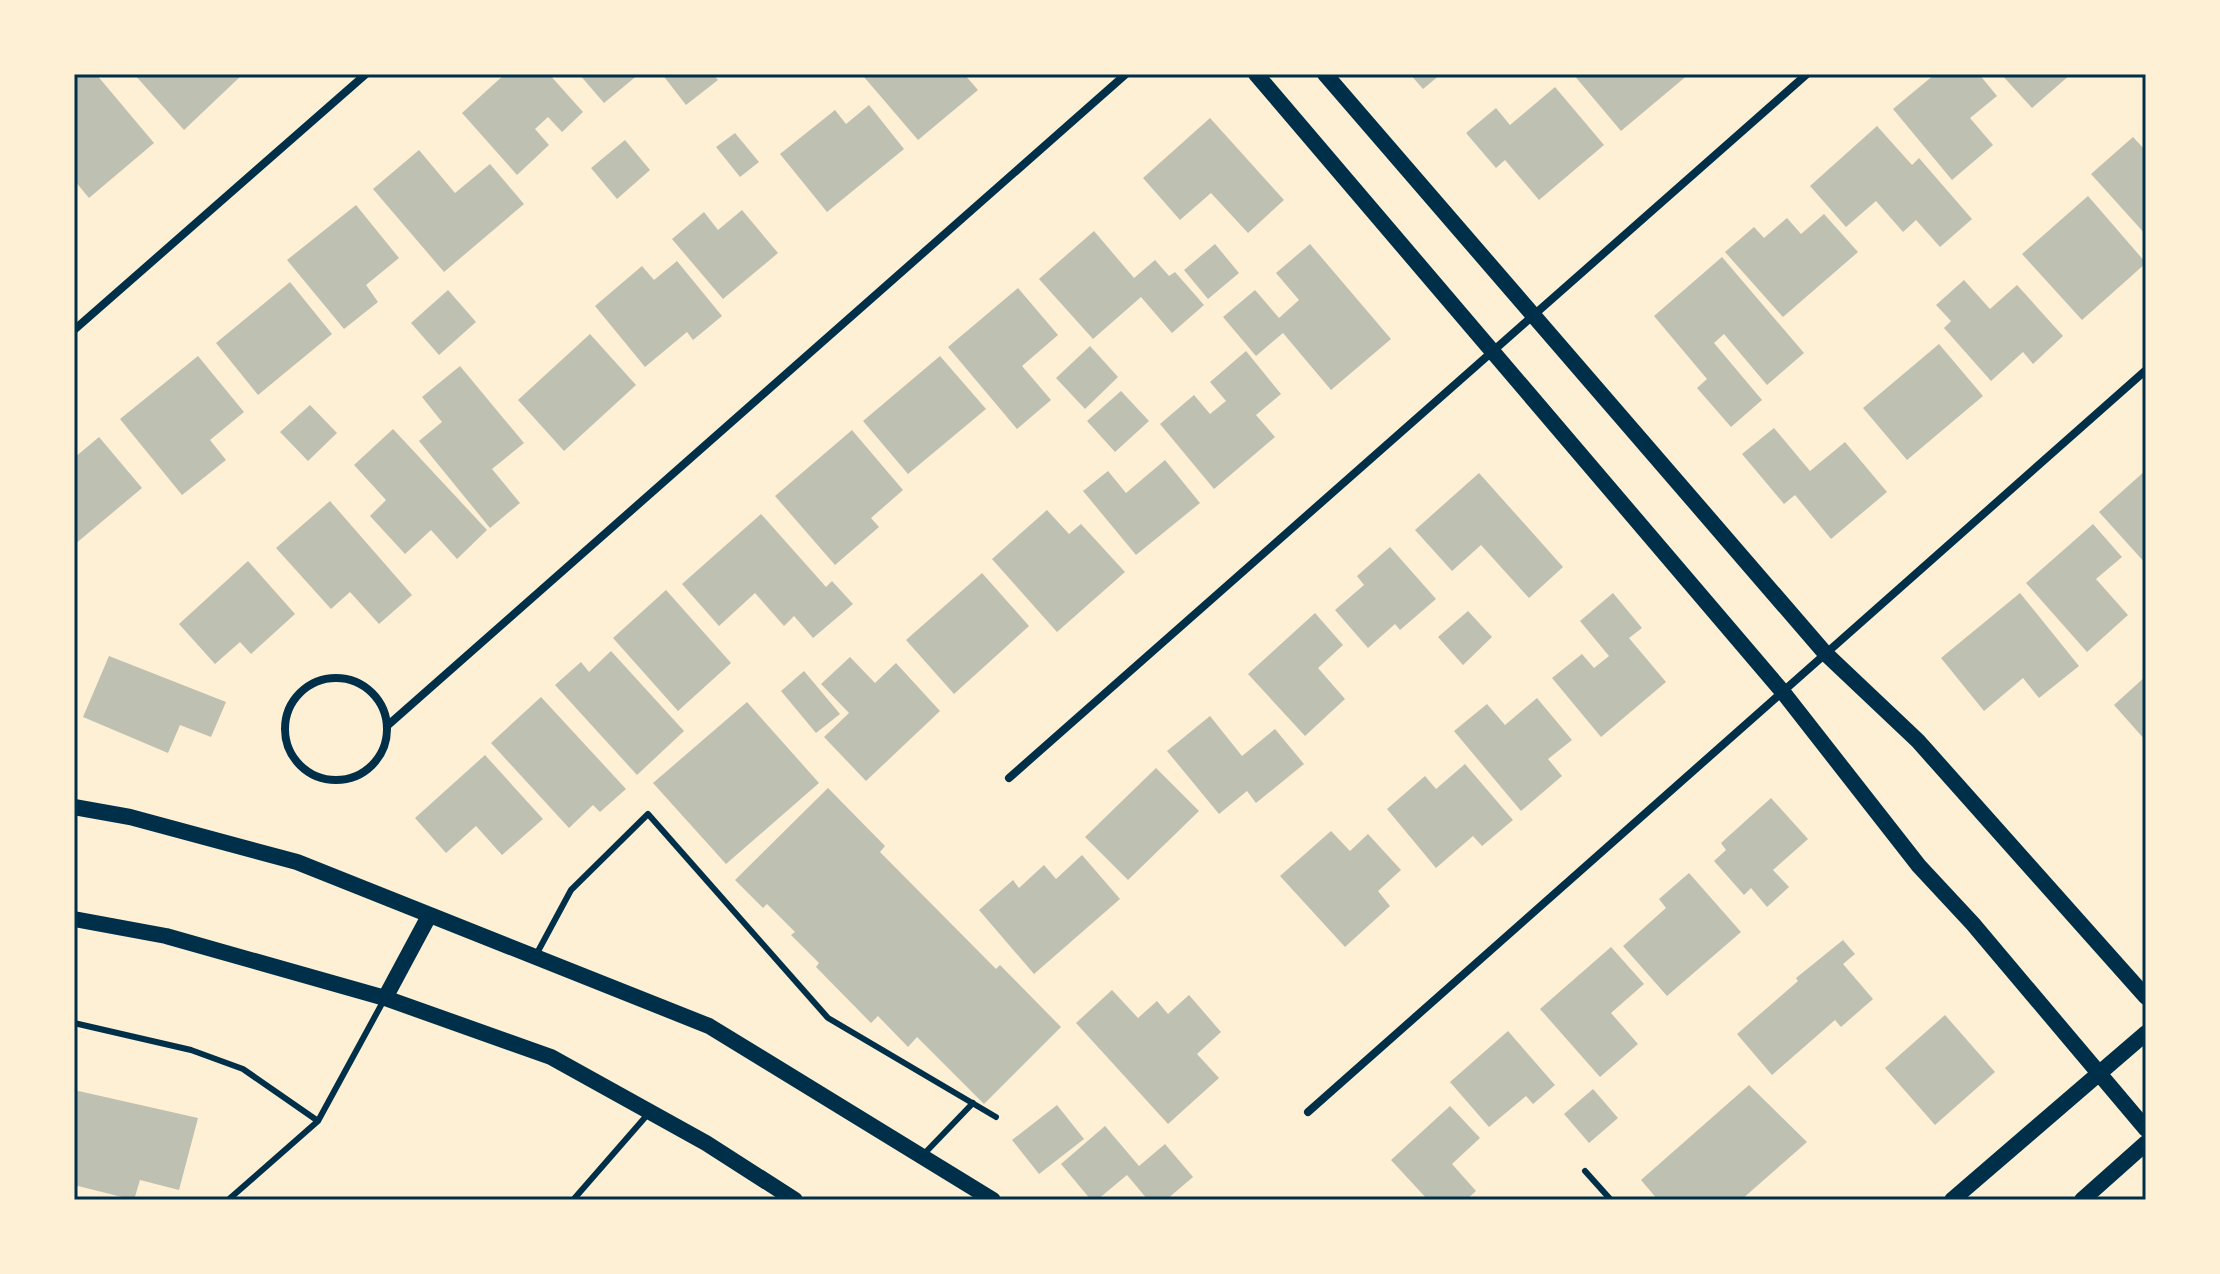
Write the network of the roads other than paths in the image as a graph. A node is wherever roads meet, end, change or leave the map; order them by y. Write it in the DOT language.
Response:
graph roads {
  1 [pos="366,74"];
  2 [pos="1126,74"];
  3 [pos="1256,74"];
  4 [pos="1325,74"];
  5 [pos="1807,74"];
  6 [pos="1532,316"];
  7 [pos="74,330"];
  8 [pos="1492,352"];
  9 [pos="2146,370"];
  10 [pos="1825,653"];
  11 [pos="1782,691"];
  12 [pos="387,726"];
  13 [pos="1009,778"];
  14 [pos="74,807"];
  15 [pos="429,916"];
  16 [pos="74,919"];
  17 [pos="535,958"];
  18 [pos="2146,997"];
  19 [pos="385,998"];
  20 [pos="74,1023"];
  21 [pos="2146,1033"];
  22 [pos="2099,1074"];
  23 [pos="973,1103"];
  24 [pos="1308,1112"];
  25 [pos="648,1114"];
  26 [pos="996,1117"];
  27 [pos="318,1121"];
  28 [pos="2146,1129"];
  29 [pos="2146,1143"];
  30 [pos="923,1155"];
  31 [pos="1585,1171"];
  32 [pos="229,1199"];
  33 [pos="573,1200"];
  34 [pos="795,1200"];
  35 [pos="993,1200"];
  36 [pos="1611,1200"];
  37 [pos="1952,1200"];
  38 [pos="2082,1200"];
  1 -- 7 [label="street"];
  2 -- 12 [label="street"];
  3 -- 8 [label="main road"];
  4 -- 6 [label="main road"];
  5 -- 6 [label="street"];
  6 -- 8 [label="street"];
  6 -- 10 [label="main road"];
  8 -- 11 [label="main road"];
  8 -- 13 [label="street"];
  9 -- 10 [label="street"];
  10 -- 11 [label="street"];
  10 -- 18 [label="main road"];
  11 -- 22 [label="main road"];
  11 -- 24 [label="street"];
  12 -- 12 [label="street"];
  14 -- 15 [label="main road"];
  15 -- 17 [label="main road"];
  15 -- 19 [label="main road"];
  16 -- 19 [label="main road"];
  17 -- 23 [label="lane"];
  17 -- 30 [label="main road"];
  19 -- 25 [label="main road"];
  19 -- 27 [label="lane"];
  20 -- 27 [label="lane"];
  21 -- 22 [label="main road"];
  22 -- 28 [label="main road"];
  22 -- 37 [label="main road"];
  23 -- 26 [label="lane"];
  23 -- 30 [label="lane"];
  25 -- 33 [label="lane"];
  25 -- 34 [label="main road"];
  27 -- 32 [label="lane"];
  29 -- 38 [label="main road"];
  30 -- 35 [label="main road"];
  31 -- 36 [label="lane"];
}
